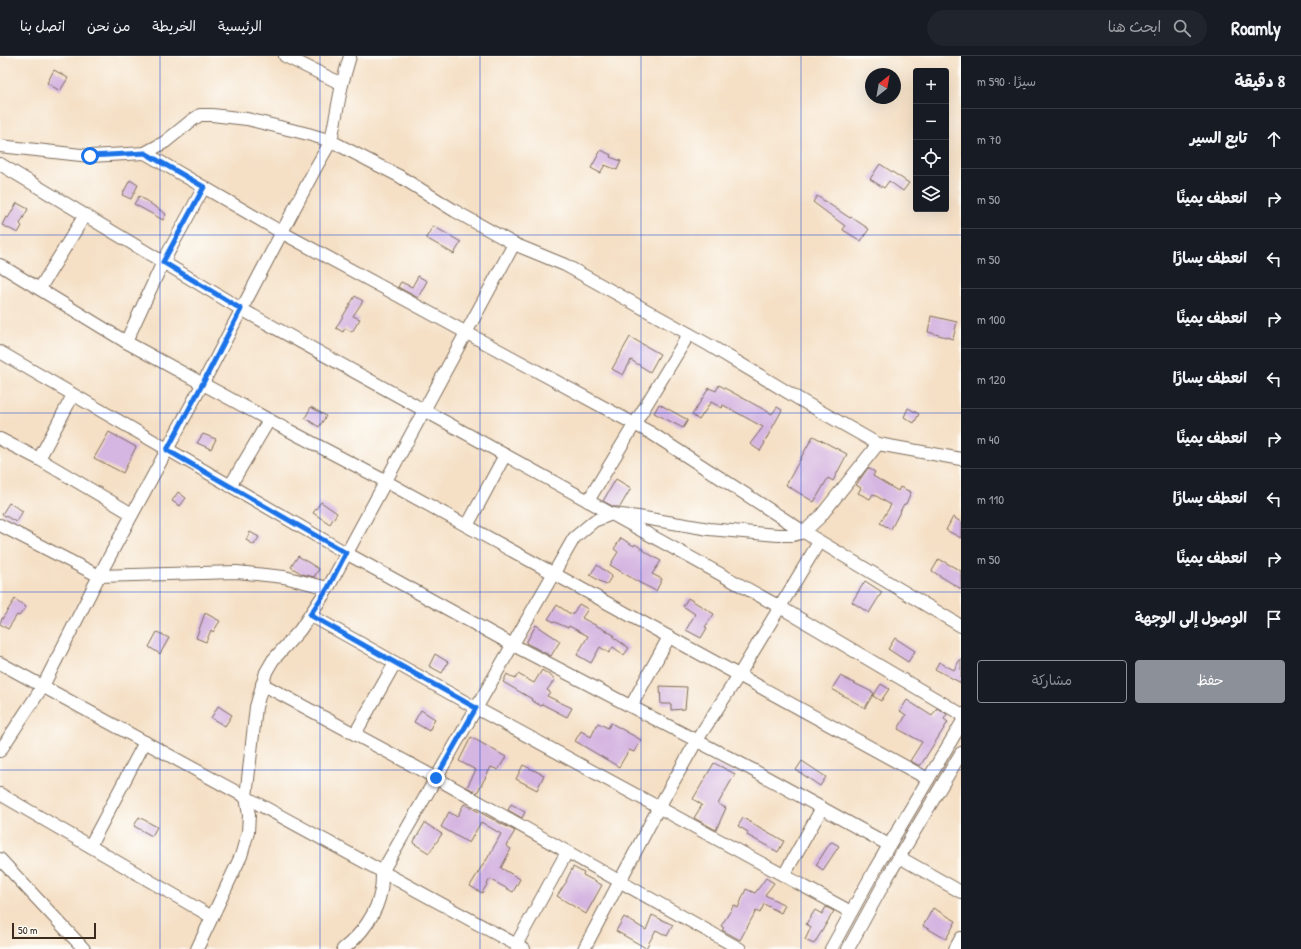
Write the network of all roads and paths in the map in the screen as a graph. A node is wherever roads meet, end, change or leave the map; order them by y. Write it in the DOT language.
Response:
graph roads {
  1 [pos="285,56"];
  2 [pos="350,56"];
  3 [pos="342,84"];
  4 [pos="331,141"];
  5 [pos="0,146"];
  6 [pos="145,153"];
  7 [pos="0,164"];
  8 [pos="204,187"];
  9 [pos="84,215"];
  10 [pos="281,232"];
  11 [pos="514,244"];
  12 [pos="163,262"];
  13 [pos="0,265"];
  14 [pos="40,288"];
  15 [pos="241,309"];
  16 [pos="466,332"];
  17 [pos="689,334"];
  18 [pos="126,342"];
  19 [pos="0,352"];
  20 [pos="203,383"];
  21 [pos="72,395"];
  22 [pos="424,410"];
  23 [pos="269,420"];
  24 [pos="635,424"];
  25 [pos="0,438"];
  26 [pos="878,444"];
  27 [pos="167,450"];
  28 [pos="505,455"];
  29 [pos="39,459"];
  30 [pos="961,459"];
  31 [pos="385,481"];
  32 [pos="230,486"];
  33 [pos="588,501"];
  34 [pos="132,514"];
  35 [pos="612,514"];
  36 [pos="0,525"];
  37 [pos="467,526"];
  38 [pos="804,532"];
  39 [pos="819,542"];
  40 [pos="346,553"];
  41 [pos="554,574"];
  42 [pos="99,576"];
  43 [pos="328,588"];
  44 [pos="780,607"];
  45 [pos="310,615"];
  46 [pos="961,626"];
  47 [pos="669,637"];
  48 [pos="513,644"];
  49 [pos="0,663"];
  50 [pos="395,663"];
  51 [pos="739,675"];
  52 [pos="262,684"];
  53 [pos="43,686"];
  54 [pos="631,706"];
  55 [pos="476,708"];
  56 [pos="961,714"];
  57 [pos="961,724"];
  58 [pos="355,734"];
  59 [pos="697,740"];
  60 [pos="145,742"];
  61 [pos="0,751"];
  62 [pos="961,753"];
  63 [pos="436,778"];
  64 [pos="928,779"];
  65 [pos="0,794"];
  66 [pos="246,798"];
  67 [pos="659,807"];
  68 [pos="822,808"];
  69 [pos="889,845"];
  70 [pos="90,846"];
  71 [pos="567,852"];
  72 [pos="899,858"];
  73 [pos="0,859"];
  74 [pos="382,872"];
  75 [pos="784,875"];
  76 [pos="621,882"];
  77 [pos="961,892"];
  78 [pos="851,912"];
  79 [pos="212,917"];
  80 [pos="961,938"];
  81 [pos="520,947"];
  82 [pos="84,949"];
  83 [pos="196,949"];
  84 [pos="343,949"];
  85 [pos="584,949"];
  86 [pos="740,949"];
  87 [pos="831,949"];
  88 [pos="848,949"];
  89 [pos="955,949"];
  1 -- 3 [label="street"];
  2 -- 3 [label="street"];
  3 -- 4 [label="street"];
  4 -- 6 [label="street"];
  4 -- 10 [label="street"];
  4 -- 11 [label="street"];
  5 -- 6 [label="street"];
  6 -- 8 [label="street"];
  7 -- 9 [label="street"];
  8 -- 10 [label="street"];
  8 -- 12 [label="street"];
  9 -- 12 [label="street"];
  9 -- 14 [label="street"];
  10 -- 15 [label="street"];
  10 -- 16 [label="street"];
  11 -- 16 [label="street"];
  11 -- 17 [label="street"];
  12 -- 15 [label="street"];
  12 -- 18 [label="street"];
  13 -- 14 [label="street"];
  14 -- 18 [label="street"];
  15 -- 20 [label="street"];
  15 -- 22 [label="street"];
  16 -- 22 [label="street"];
  16 -- 24 [label="street"];
  17 -- 24 [label="street"];
  17 -- 26 [label="street"];
  18 -- 20 [label="street"];
  19 -- 21 [label="street"];
  20 -- 23 [label="street"];
  20 -- 27 [label="street"];
  21 -- 27 [label="street"];
  21 -- 29 [label="street"];
  22 -- 28 [label="street"];
  22 -- 31 [label="street"];
  23 -- 31 [label="street"];
  23 -- 32 [label="street"];
  24 -- 33 [label="street"];
  24 -- 38 [label="street"];
  25 -- 29 [label="street"];
  26 -- 30 [label="street"];
  26 -- 38 [label="street"];
  27 -- 32 [label="street"];
  27 -- 34 [label="street"];
  28 -- 33 [label="street"];
  28 -- 37 [label="street"];
  29 -- 34 [label="street"];
  31 -- 37 [label="street"];
  31 -- 40 [label="street"];
  32 -- 40 [label="street"];
  33 -- 35 [label="street"];
  34 -- 42 [label="street"];
  35 -- 38 [label="street"];
  35 -- 41 [label="street"];
  35 -- 44 [label="street"];
  36 -- 42 [label="street"];
  37 -- 41 [label="street"];
  38 -- 39 [label="street"];
  39 -- 44 [label="street"];
  39 -- 46 [label="street"];
  40 -- 43 [label="street"];
  40 -- 48 [label="street"];
  41 -- 47 [label="street"];
  41 -- 48 [label="street"];
  42 -- 43 [label="street"];
  42 -- 53 [label="street"];
  43 -- 45 [label="street"];
  44 -- 51 [label="street"];
  44 -- 56 [label="street"];
  45 -- 50 [label="street"];
  45 -- 52 [label="street"];
  47 -- 51 [label="street"];
  47 -- 54 [label="street"];
  48 -- 54 [label="street"];
  48 -- 55 [label="street"];
  49 -- 53 [label="street"];
  50 -- 55 [label="street"];
  50 -- 58 [label="street"];
  51 -- 59 [label="street"];
  51 -- 64 [label="street"];
  52 -- 58 [label="street"];
  52 -- 66 [label="street"];
  53 -- 60 [label="street"];
  53 -- 61 [label="street"];
  54 -- 59 [label="street"];
  55 -- 63 [label="street"];
  55 -- 67 [label="street"];
  57 -- 64 [label="street"];
  58 -- 63 [label="street"];
  59 -- 67 [label="street"];
  59 -- 68 [label="street"];
  60 -- 66 [label="street"];
  60 -- 70 [label="street"];
  62 -- 72 [label="street"];
  63 -- 71 [label="street"];
  63 -- 74 [label="street"];
  64 -- 69 [label="street"];
  65 -- 70 [label="street"];
  66 -- 74 [label="street"];
  66 -- 79 [label="street"];
  67 -- 75 [label="street"];
  67 -- 76 [label="street"];
  68 -- 69 [label="street"];
  68 -- 75 [label="street"];
  69 -- 78 [label="street"];
  70 -- 79 [label="street"];
  71 -- 76 [label="street"];
  71 -- 81 [label="street"];
  72 -- 77 [label="street"];
  72 -- 88 [label="street"];
  73 -- 82 [label="street"];
  74 -- 81 [label="street"];
  74 -- 84 [label="street"];
  75 -- 78 [label="street"];
  76 -- 85 [label="street"];
  76 -- 86 [label="street"];
  78 -- 87 [label="street"];
  79 -- 83 [label="street"];
  80 -- 89 [label="street"];
}
